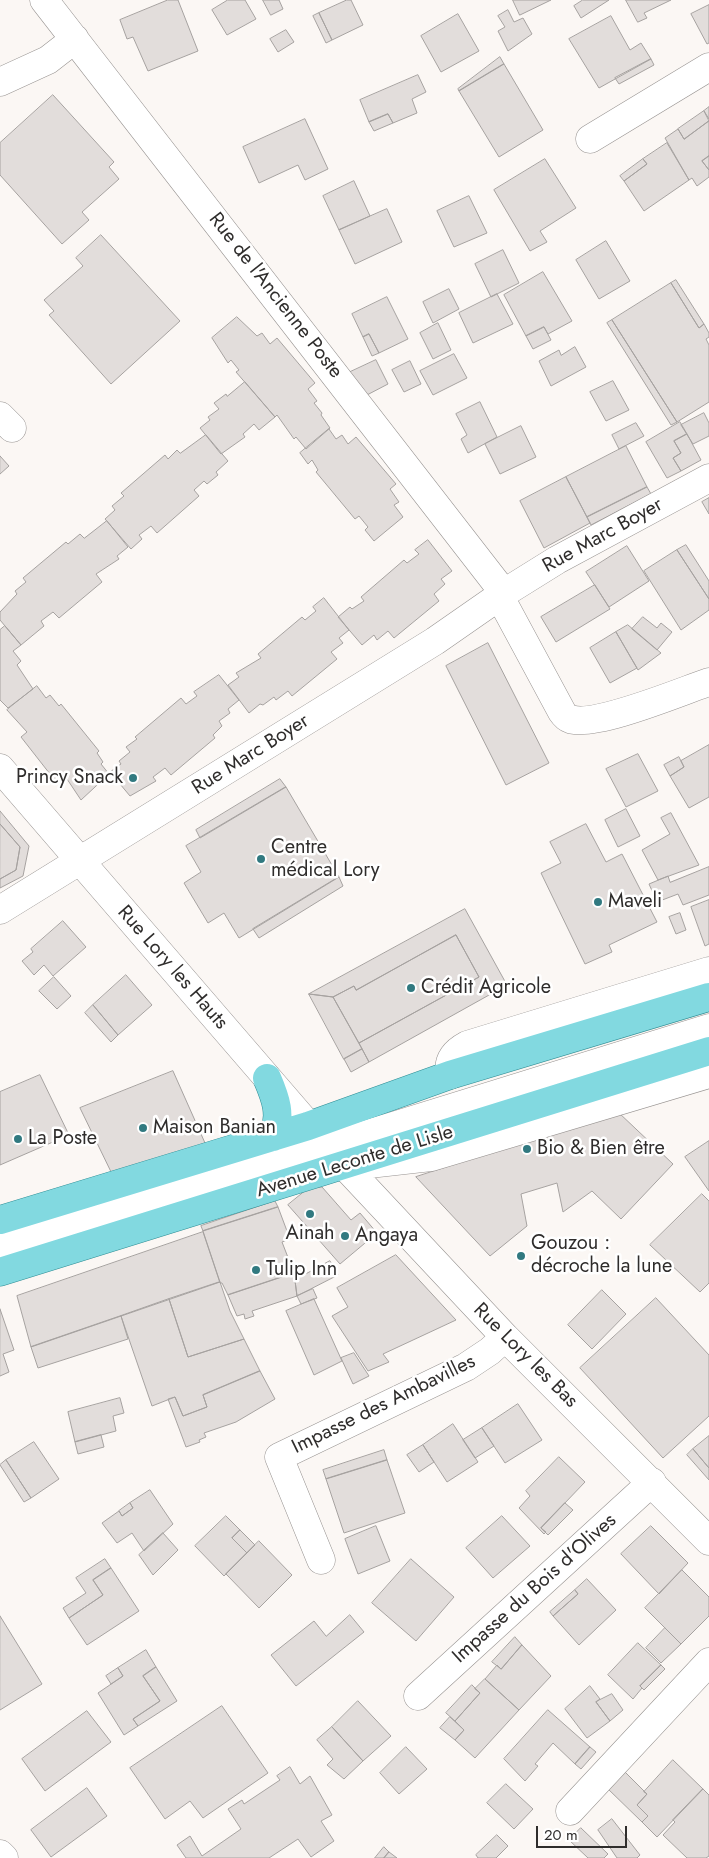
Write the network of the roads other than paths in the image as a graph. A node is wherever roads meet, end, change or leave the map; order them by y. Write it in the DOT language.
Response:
graph roads {
  1 [pos="55,4"];
  2 [pos="75,39"];
  3 [pos="709,67"];
  4 [pos="0,82"];
  5 [pos="590,139"];
  6 [pos="709,478"];
  7 [pos="502,595"];
  8 [pos="709,682"];
  9 [pos="0,768"];
  10 [pos="80,861"];
  11 [pos="0,910"];
  12 [pos="709,971"];
  13 [pos="709,997"];
  14 [pos="709,1028"];
  15 [pos="709,1051"];
  16 [pos="709,1074"];
  17 [pos="450,1075"];
  18 [pos="267,1078"];
  19 [pos="308,1126"];
  20 [pos="273,1137"];
  21 [pos="336,1157"];
  22 [pos="0,1220"];
  23 [pos="0,1248"];
  24 [pos="0,1272"];
  25 [pos="505,1337"];
  26 [pos="652,1482"];
  27 [pos="709,1541"];
  28 [pos="321,1560"];
  29 [pos="709,1662"];
  30 [pos="418,1696"];
  31 [pos="570,1811"];
  32 [pos="0,1854"];
  33 [pos="4,1858"];
  1 -- 2 [label="street, Rue de l'Ancienne Poste"];
  2 -- 4 [label="street"];
  2 -- 7 [label="street, Rue de l'Ancienne Poste"];
  3 -- 5 [label="street"];
  6 -- 7 [label="street, Rue Marc Boyer"];
  7 -- 8 [label="street"];
  7 -- 10 [label="street, Rue Marc Boyer"];
  9 -- 10 [label="street, Rue Lory les Hauts"];
  10 -- 11 [label="street, Rue Marc Boyer"];
  10 -- 18 [label="street, Rue Lory les Hauts"];
  12 -- 17 [label="street"];
  13 -- 17 [label="main road"];
  14 -- 21 [label="street, Avenue Leconte de Lisle"];
  15 -- 21 [label="main road, Avenue Leconte de Lisle"];
  16 -- 21 [label="street"];
  17 -- 19 [label="main road"];
  18 -- 19 [label="street, Rue Lory les Hauts"];
  18 -- 20 [label="main road"];
  19 -- 20 [label="main road"];
  19 -- 21 [label="street, Rue Lory les Hauts"];
  20 -- 22 [label="main road"];
  21 -- 23 [label="street, Avenue Leconte de Lisle"];
  21 -- 24 [label="main road, Avenue Leconte de Lisle"];
  21 -- 25 [label="street, Rue Lory les Bas"];
  25 -- 26 [label="street, Rue Lory les Bas"];
  25 -- 28 [label="street, Impasse des Ambavilles"];
  26 -- 27 [label="street, Rue Lory les Bas"];
  26 -- 30 [label="street, Impasse du Bois d'Olives"];
  29 -- 31 [label="street"];
  32 -- 33 [label="street"];
}
